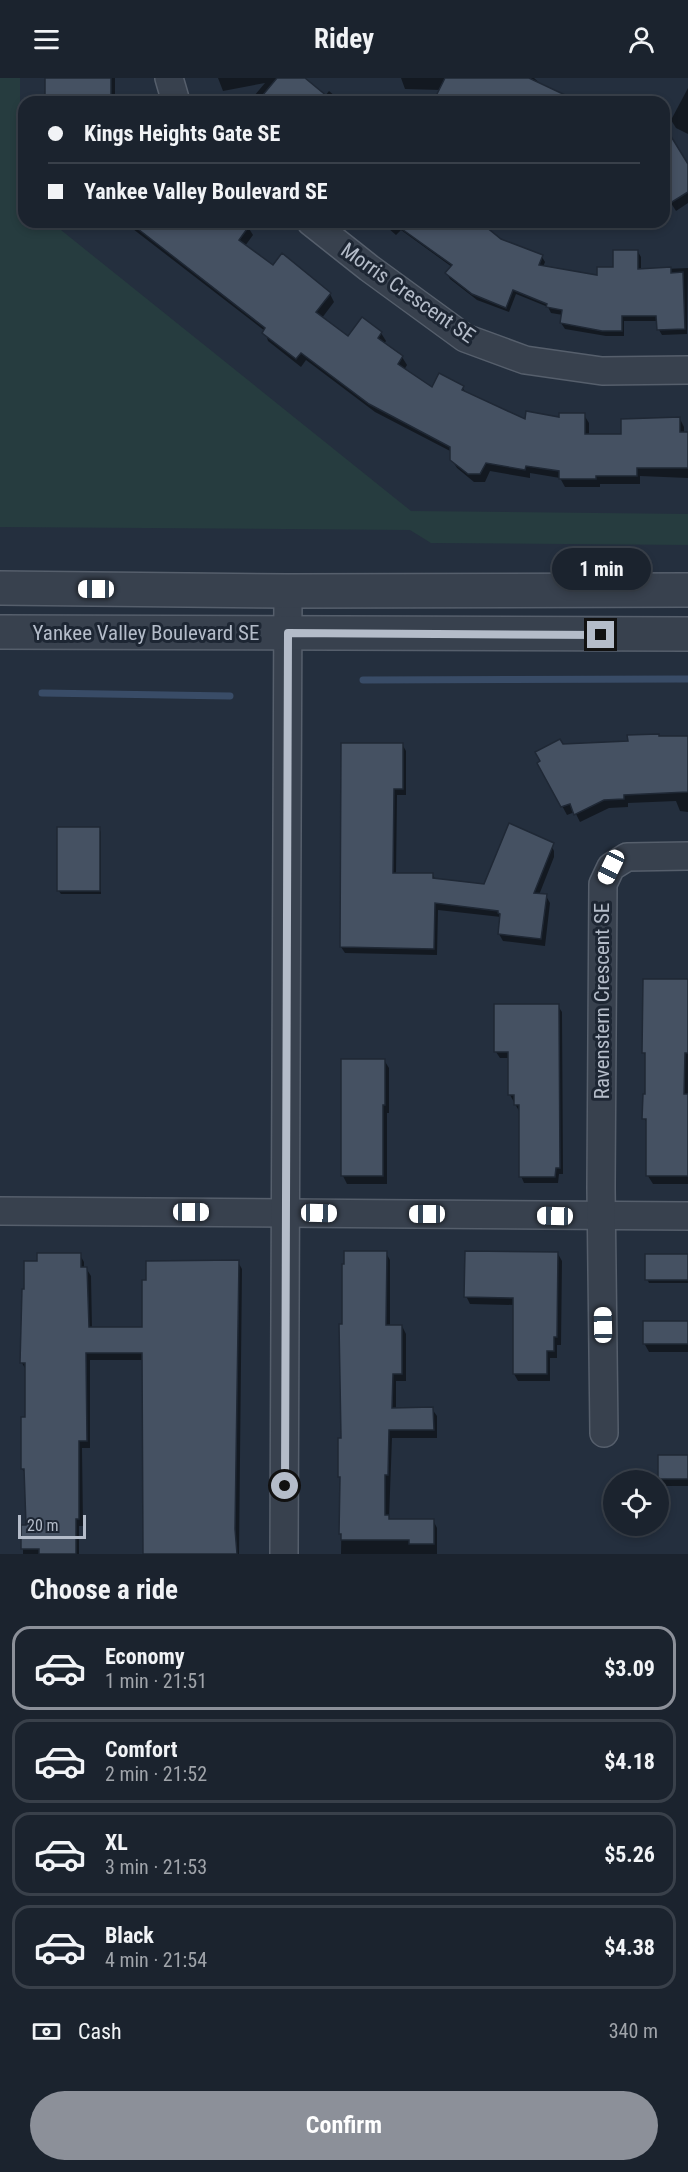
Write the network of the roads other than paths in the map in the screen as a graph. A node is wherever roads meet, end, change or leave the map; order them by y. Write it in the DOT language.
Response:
graph roads {
  1 [pos="169,78"];
  2 [pos="174,96"];
  3 [pos="319,228"];
  4 [pos="688,370"];
  5 [pos="0,588"];
  6 [pos="688,590"];
  7 [pos="288,591"];
  8 [pos="0,632"];
  9 [pos="288,633"];
  10 [pos="688,634"];
  11 [pos="688,856"];
  12 [pos="0,1211"];
  13 [pos="286,1213"];
  14 [pos="688,1216"];
  15 [pos="602,1217"];
  16 [pos="604,1433"];
  17 [pos="284,1554"];
  1 -- 2 [label="street"];
  3 -- 4 [label="street, Morris Crescent SE"];
  5 -- 7 [label="street, Yankee Valley Boulevard SE"];
  6 -- 7 [label="street, Yankee Valley Boulevard SE"];
  7 -- 9 [label="street"];
  8 -- 9 [label="street, Yankee Valley Boulevard SE"];
  9 -- 10 [label="street, Yankee Valley Boulevard SE"];
  9 -- 13 [label="street"];
  11 -- 15 [label="street, Ravenstern Crescent SE"];
  12 -- 13 [label="street"];
  13 -- 15 [label="street"];
  13 -- 17 [label="street"];
  14 -- 15 [label="street"];
  15 -- 16 [label="street, Ravenstern Crescent SE"];
}
